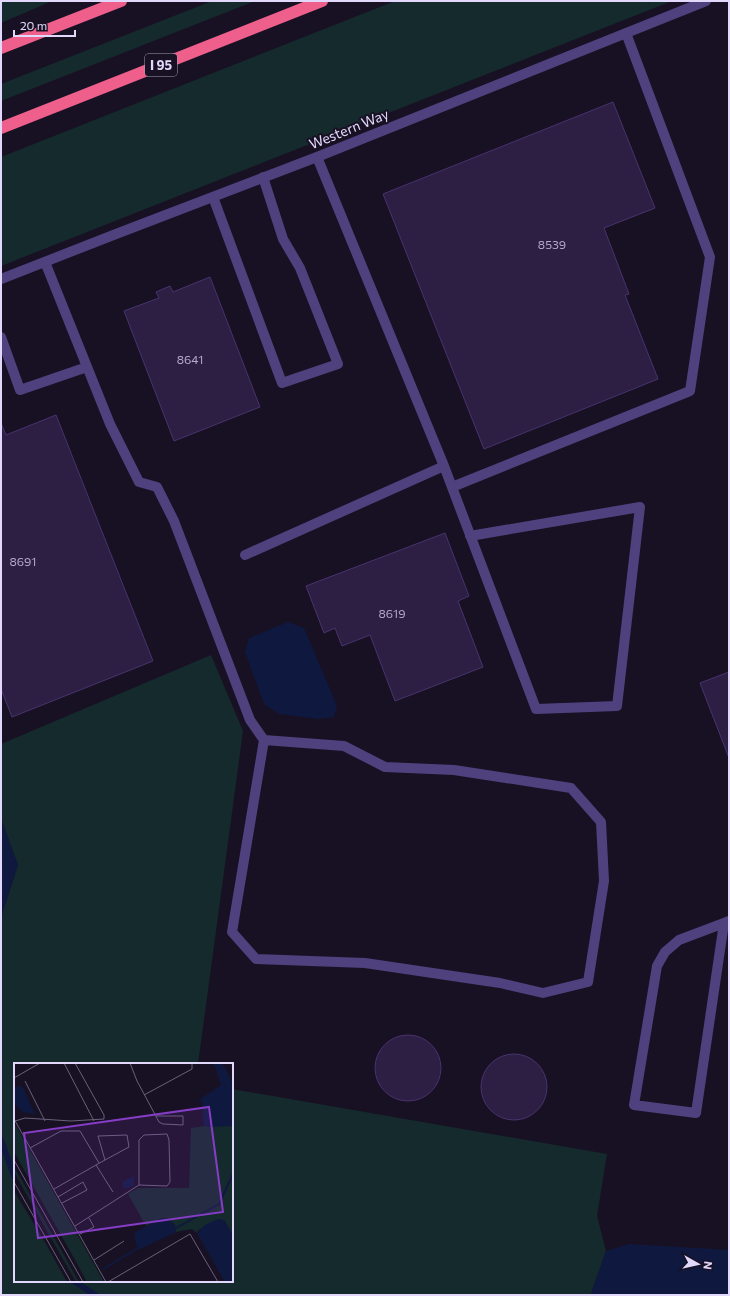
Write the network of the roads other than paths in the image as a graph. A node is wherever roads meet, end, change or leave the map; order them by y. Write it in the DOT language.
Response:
graph roads {
  1 [pos="121,1"];
  2 [pos="322,1"];
  3 [pos="706,1"];
  4 [pos="626,33"];
  5 [pos="1,48"];
  6 [pos="1,128"];
  7 [pos="316,157"];
  8 [pos="263,178"];
  9 [pos="213,197"];
  10 [pos="45,262"];
  11 [pos="1,279"];
  12 [pos="1,337"];
  13 [pos="87,367"];
  14 [pos="444,466"];
  15 [pos="452,487"];
  16 [pos="470,536"];
  17 [pos="245,555"];
  18 [pos="264,740"];
  19 [pos="727,922"];
  1 -- 5 [label="highway"];
  2 -- 6 [label="highway, I 95"];
  3 -- 4 [label="street, Western Way"];
  4 -- 7 [label="street, Western Way"];
  4 -- 15 [label="street"];
  7 -- 8 [label="street, Western Way"];
  7 -- 14 [label="street"];
  8 -- 9 [label="street, Western Way"];
  8 -- 9 [label="street"];
  9 -- 10 [label="street, Western Way"];
  10 -- 11 [label="street, Western Way"];
  10 -- 13 [label="street"];
  12 -- 13 [label="street"];
  13 -- 18 [label="street"];
  14 -- 15 [label="street"];
  14 -- 17 [label="street"];
  15 -- 16 [label="street"];
  16 -- 16 [label="street"];
  18 -- 18 [label="street"];
  19 -- 19 [label="street"];
}
